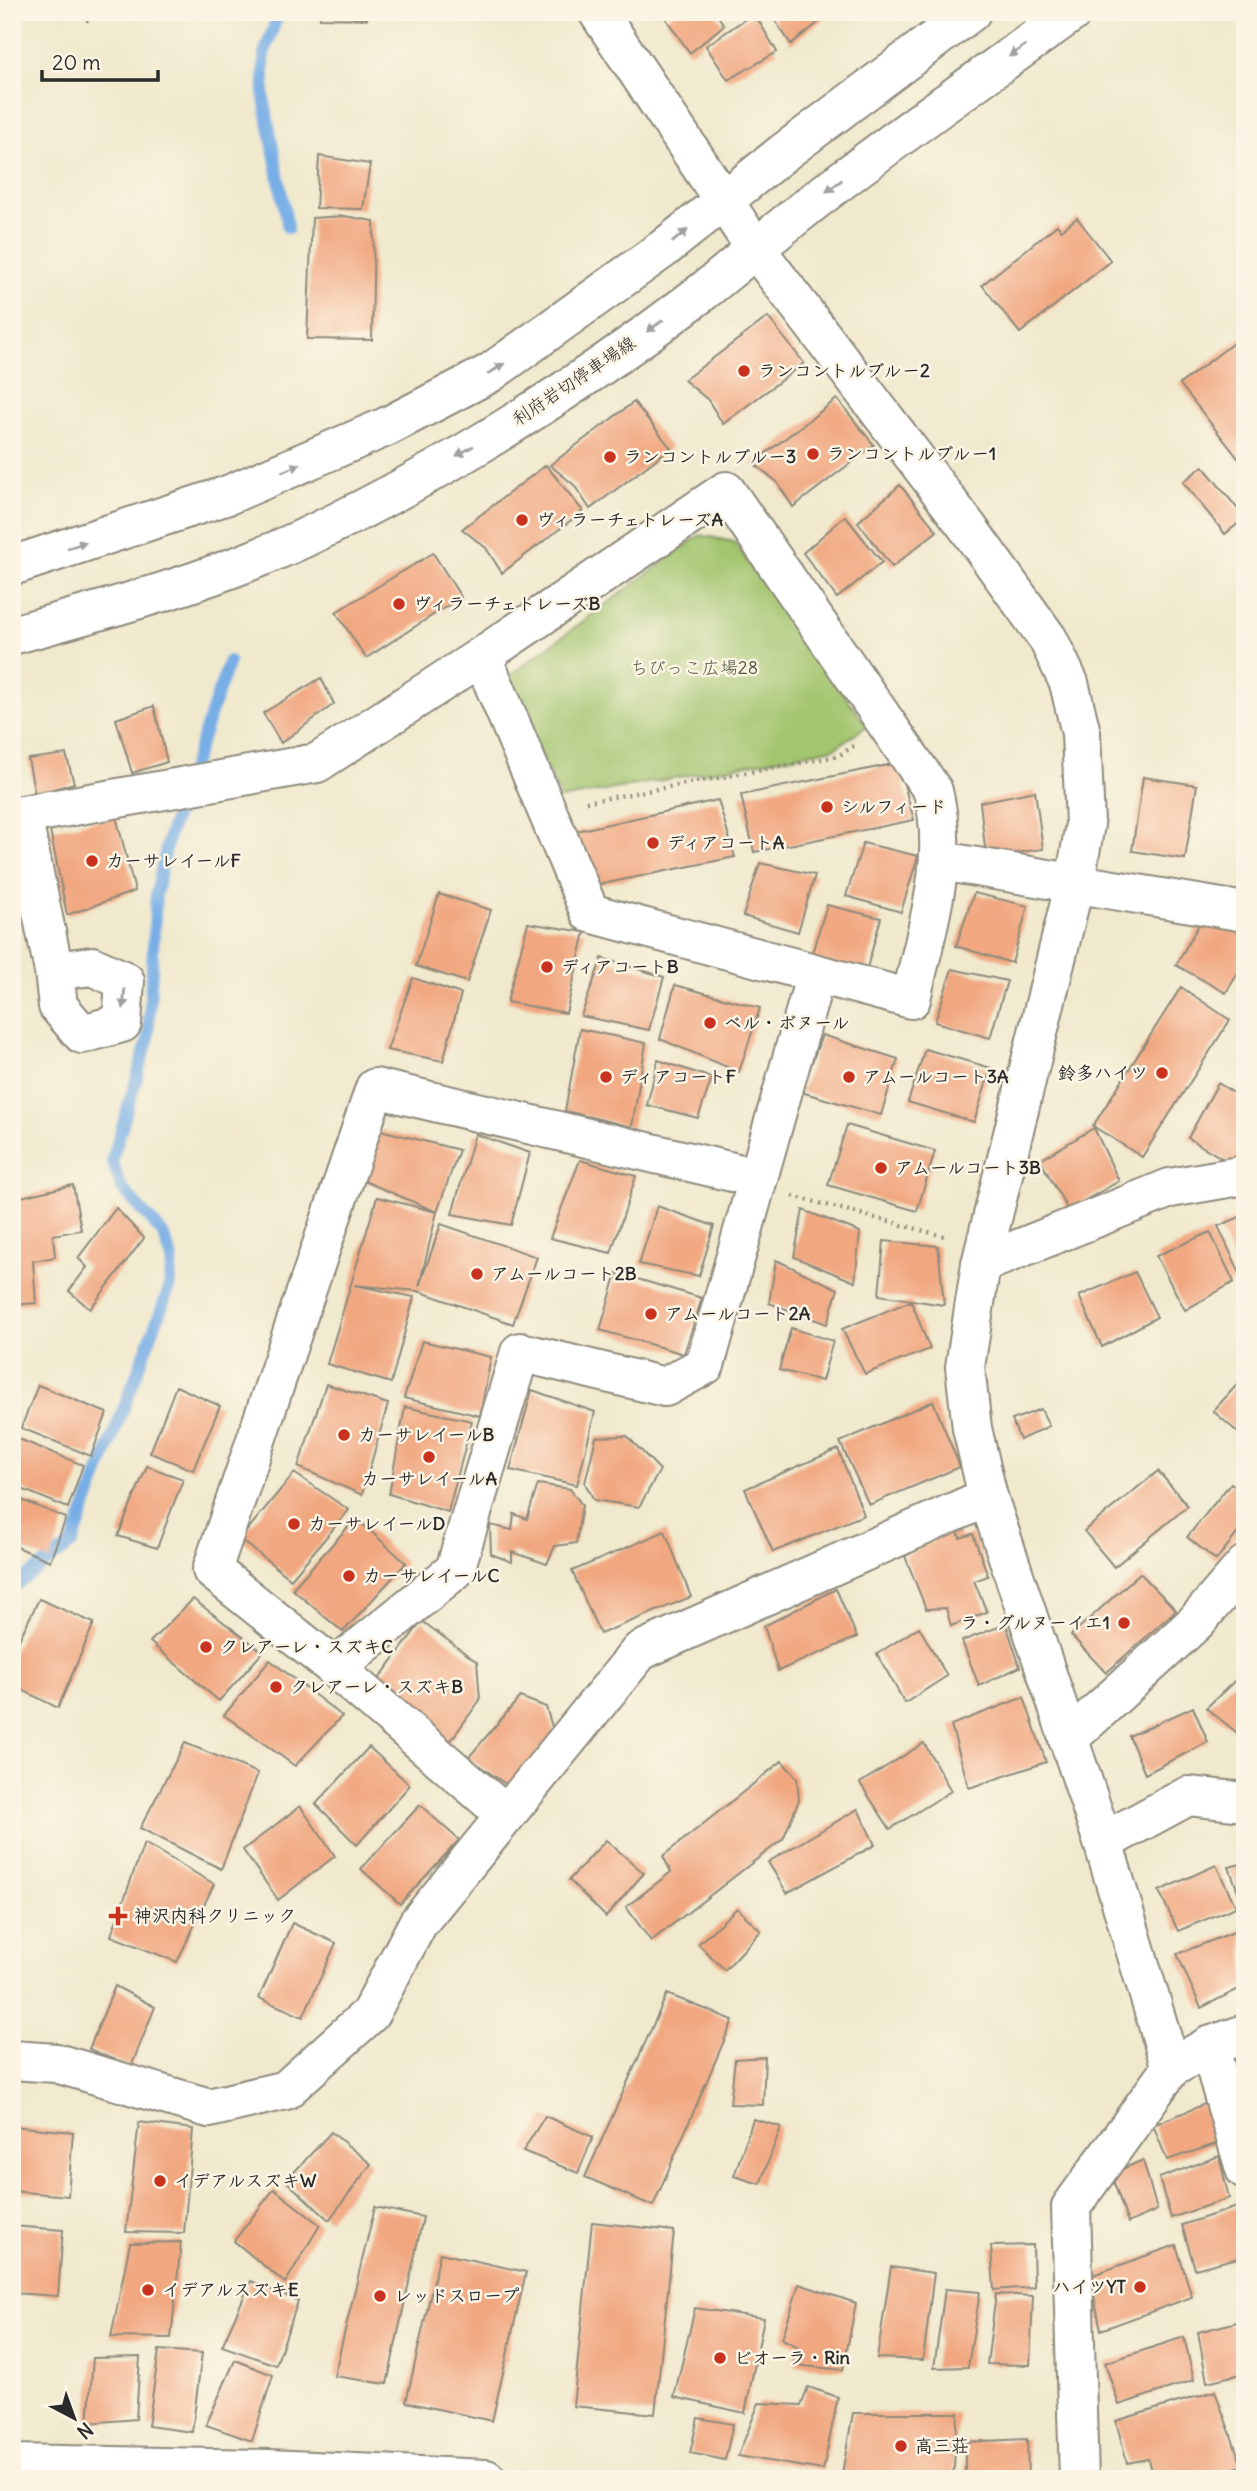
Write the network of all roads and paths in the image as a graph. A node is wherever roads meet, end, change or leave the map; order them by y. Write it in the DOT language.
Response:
graph roads {
  1 [pos="96,12"];
  2 [pos="598,12"];
  3 [pos="971,12"];
  4 [pos="1073,12"];
  5 [pos="86,21"];
  6 [pos="724,200"];
  7 [pos="755,248"];
  8 [pos="12,566"];
  9 [pos="12,635"];
  10 [pos="482,656"];
  11 [pos="887,725"];
  12 [pos="547,809"];
  13 [pos="941,861"];
  14 [pos="1075,882"];
  15 [pos="1245,912"];
  16 [pos="54,971"];
  17 [pos="816,974"];
  18 [pos="1245,1175"];
  19 [pos="757,1182"];
  20 [pos="968,1252"];
  21 [pos="988,1497"];
  22 [pos="1245,1565"];
  23 [pos="335,1668"];
  24 [pos="1068,1739"];
  25 [pos="1245,1802"];
  26 [pos="506,1815"];
  27 [pos="1103,1842"];
  28 [pos="1227,2040"];
  29 [pos="12,2060"];
  30 [pos="1171,2068"];
  31 [pos="1245,2169"];
  32 [pos="12,2464"];
  33 [pos="268,2474"];
  34 [pos="478,2479"];
  35 [pos="486,2479"];
  36 [pos="1079,2479"];
  1 -- 5 [label="path"];
  2 -- 6 [label="street"];
  3 -- 6 [label="street"];
  4 -- 7 [label="street, 利府岩切停車場線, one-way"];
  6 -- 7 [label="street"];
  8 -- 6 [label="street, one-way"];
  7 -- 9 [label="street, 利府岩切停車場線, one-way"];
  7 -- 14 [label="street"];
  10 -- 11 [label="street"];
  10 -- 12 [label="street"];
  10 -- 16 [label="street"];
  11 -- 12 [label="path"];
  11 -- 13 [label="street"];
  12 -- 17 [label="street"];
  13 -- 14 [label="street"];
  13 -- 17 [label="street"];
  14 -- 15 [label="street"];
  14 -- 20 [label="street"];
  17 -- 19 [label="street"];
  18 -- 20 [label="street"];
  19 -- 20 [label="path"];
  19 -- 23 [label="street"];
  19 -- 23 [label="street"];
  20 -- 21 [label="street"];
  21 -- 24 [label="street"];
  21 -- 26 [label="street"];
  22 -- 24 [label="street"];
  23 -- 26 [label="street"];
  24 -- 27 [label="street"];
  25 -- 27 [label="street"];
  26 -- 29 [label="street"];
  27 -- 30 [label="street"];
  28 -- 30 [label="street"];
  28 -- 31 [label="street"];
  30 -- 36 [label="street"];
  32 -- 33 [label="street"];
  33 -- 34 [label="street"];
  34 -- 35 [label="street"];
}
